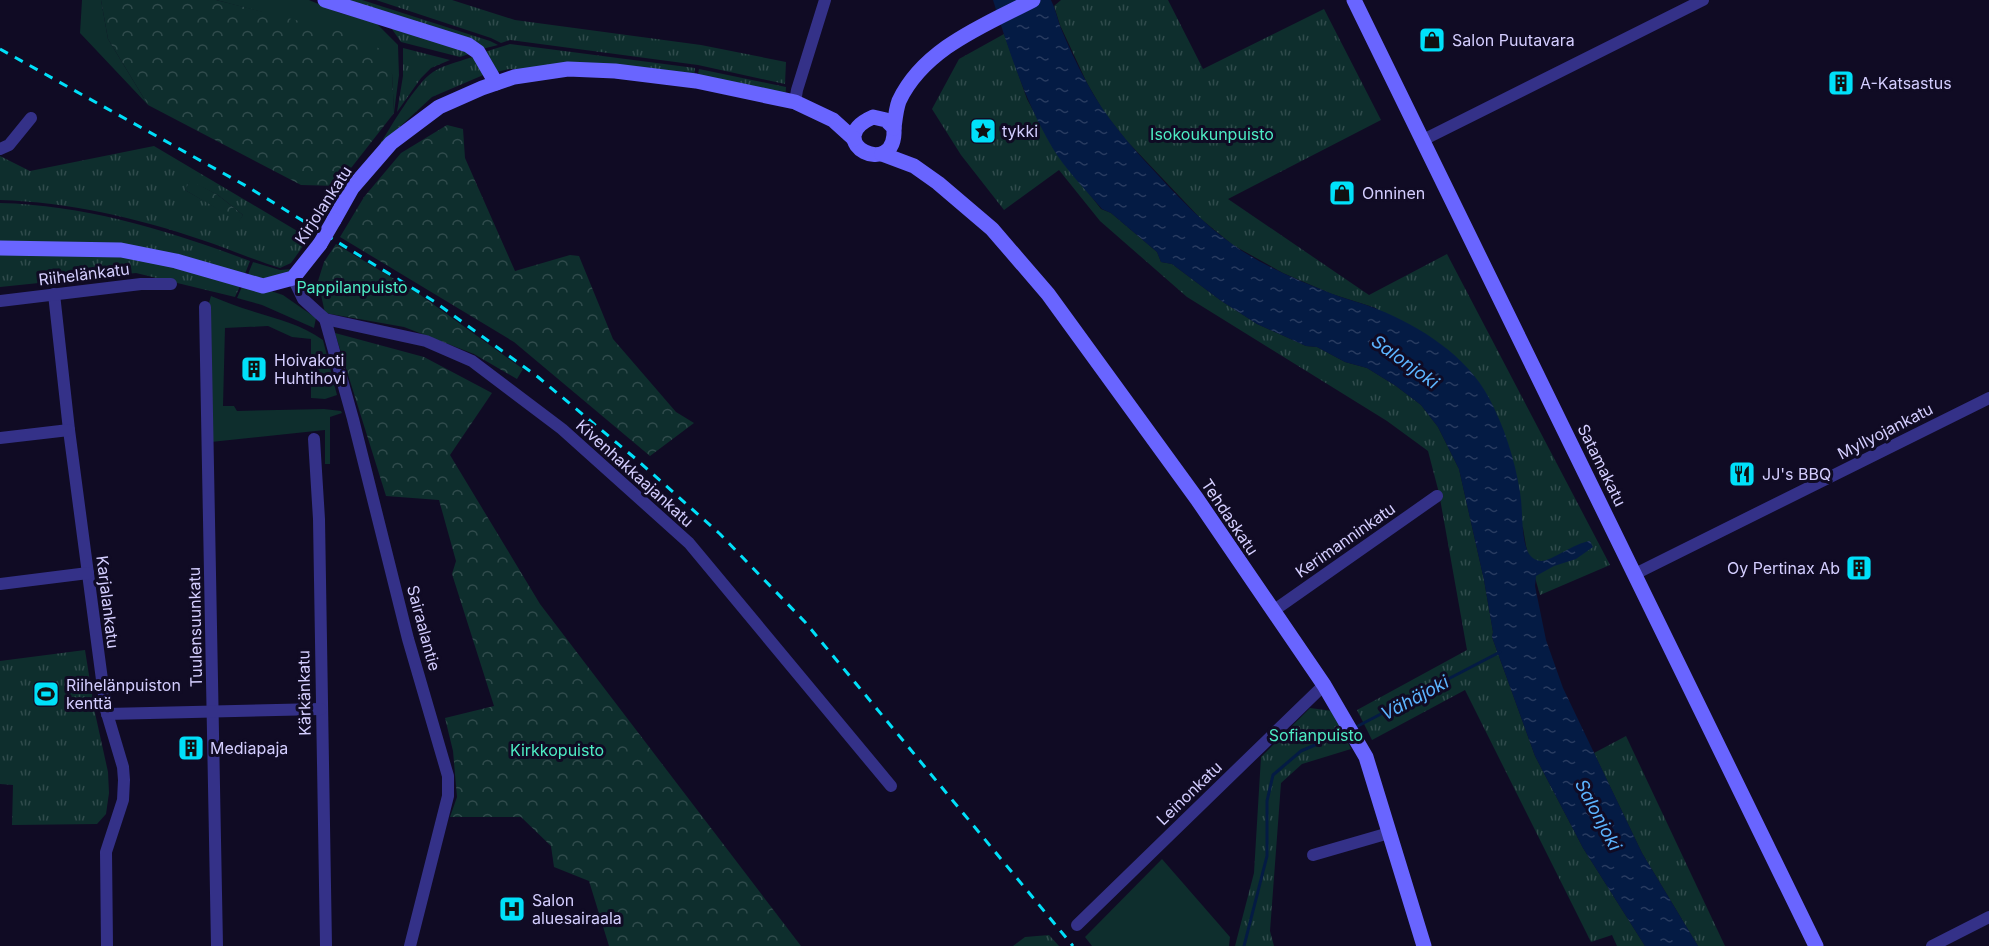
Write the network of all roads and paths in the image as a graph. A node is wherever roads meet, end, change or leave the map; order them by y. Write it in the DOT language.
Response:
graph roads {
  1 [pos="326,0"];
  2 [pos="825,0"];
  3 [pos="1033,0"];
  4 [pos="1354,0"];
  5 [pos="1703,0"];
  6 [pos="496,83"];
  7 [pos="795,102"];
  8 [pos="899,102"];
  9 [pos="31,118"];
  10 [pos="868,119"];
  11 [pos="833,120"];
  12 [pos="894,134"];
  13 [pos="854,139"];
  14 [pos="1423,140"];
  15 [pos="0,149"];
  16 [pos="882,154"];
  17 [pos="914,166"];
  18 [pos="0,248"];
  19 [pos="293,278"];
  20 [pos="171,284"];
  21 [pos="54,294"];
  22 [pos="0,301"];
  23 [pos="205,307"];
  24 [pos="325,319"];
  25 [pos="1989,398"];
  26 [pos="69,430"];
  27 [pos="0,438"];
  28 [pos="314,439"];
  29 [pos="1437,496"];
  30 [pos="88,573"];
  31 [pos="1635,574"];
  32 [pos="0,584"];
  33 [pos="1273,611"];
  34 [pos="1324,685"];
  35 [pos="321,709"];
  36 [pos="213,711"];
  37 [pos="107,714"];
  38 [pos="891,786"];
  39 [pos="1389,833"];
  40 [pos="1313,855"];
  41 [pos="1989,917"];
  42 [pos="1077,925"];
  43 [pos="107,946"];
  44 [pos="217,946"];
  45 [pos="326,946"];
  46 [pos="410,946"];
  47 [pos="1424,946"];
  48 [pos="1816,946"];
  49 [pos="1932,946"];
  1 -- 6 [label="street"];
  2 -- 7 [label="street"];
  3 -- 8 [label="street"];
  4 -- 14 [label="street, Satamakatu"];
  5 -- 14 [label="street"];
  6 -- 7 [label="street, Kirjolankatu"];
  6 -- 19 [label="street, Kirjolankatu, bridge"];
  7 -- 11 [label="street, Kirjolankatu"];
  8 -- 10 [label="street"];
  8 -- 12 [label="street"];
  9 -- 15 [label="street"];
  10 -- 11 [label="street, Kirjolankatu"];
  10 -- 12 [label="street"];
  10 -- 13 [label="street"];
  11 -- 13 [label="street, Kirjolankatu"];
  12 -- 16 [label="street"];
  12 -- 17 [label="street, Tehdaskatu"];
  13 -- 16 [label="street"];
  14 -- 31 [label="street, Satamakatu"];
  16 -- 17 [label="street, Tehdaskatu"];
  17 -- 33 [label="street, Tehdaskatu"];
  18 -- 19 [label="street"];
  19 -- 24 [label="street, Kivenhakkaajankatu"];
  20 -- 21 [label="street, Riihelänkatu"];
  21 -- 22 [label="street, Riihelänkatu"];
  21 -- 26 [label="street, Karjalankatu"];
  23 -- 36 [label="street, Tuulensuunkatu"];
  24 -- 38 [label="street, Kivenhakkaajankatu"];
  24 -- 46 [label="street, Sairaalantie"];
  25 -- 31 [label="street, Myllyojankatu"];
  26 -- 27 [label="street"];
  26 -- 30 [label="street, Karjalankatu"];
  28 -- 35 [label="street, Kärkänkatu"];
  29 -- 33 [label="street, Kerimanninkatu"];
  30 -- 32 [label="street"];
  30 -- 37 [label="street, Karjalankatu"];
  31 -- 48 [label="street, Satamakatu"];
  33 -- 34 [label="street, Tehdaskatu"];
  34 -- 39 [label="street, Tehdaskatu"];
  34 -- 42 [label="street, Leinonkatu"];
  35 -- 36 [label="street"];
  35 -- 45 [label="street, Kärkänkatu"];
  36 -- 37 [label="street"];
  36 -- 44 [label="street, Tuulensuunkatu"];
  37 -- 43 [label="street, Karjalankatu"];
  39 -- 40 [label="street"];
  39 -- 47 [label="street, Tehdaskatu"];
  41 -- 49 [label="street"];
}
